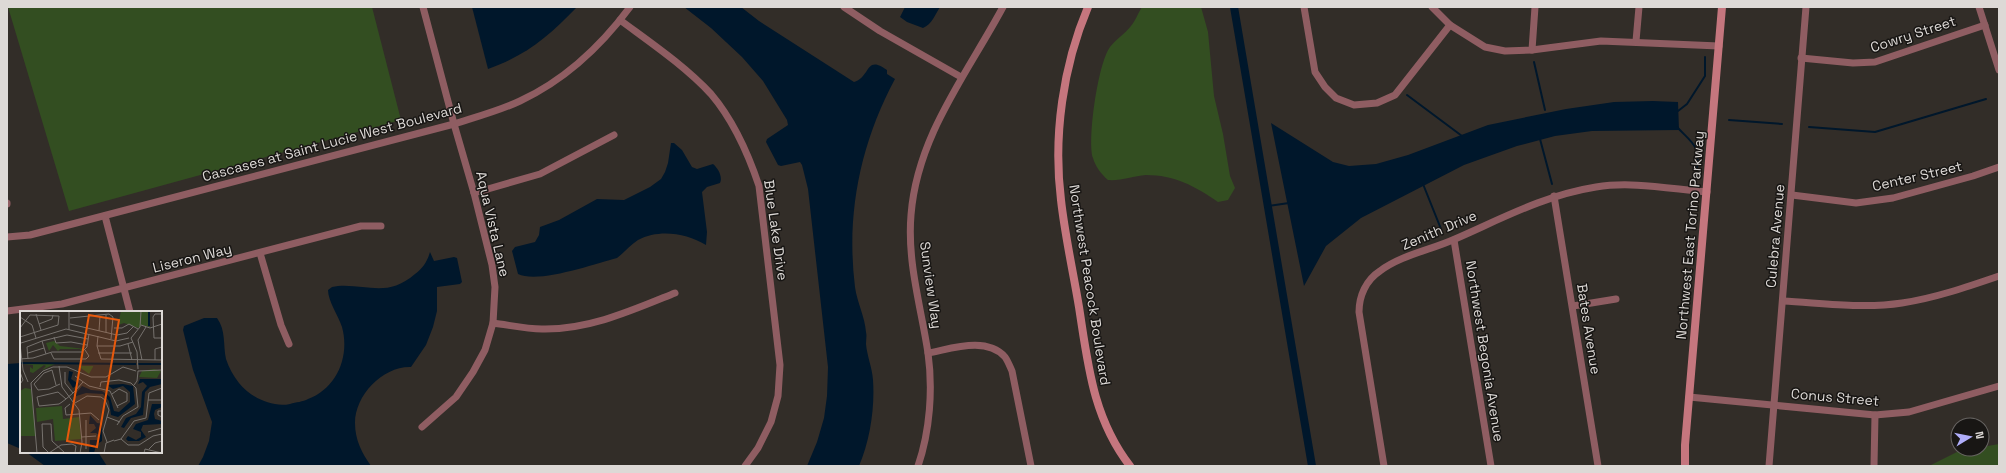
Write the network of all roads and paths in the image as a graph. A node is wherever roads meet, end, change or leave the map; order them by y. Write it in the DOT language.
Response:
graph roads {
  1 [pos="423,7"];
  2 [pos="630,7"];
  3 [pos="844,7"];
  4 [pos="1003,7"];
  5 [pos="1088,7"];
  6 [pos="1304,7"];
  7 [pos="1432,7"];
  8 [pos="1535,7"];
  9 [pos="1639,7"];
  10 [pos="1722,7"];
  11 [pos="1806,7"];
  12 [pos="1980,7"];
  13 [pos="620,20"];
  14 [pos="1450,25"];
  15 [pos="1985,25"];
  16 [pos="1636,41"];
  17 [pos="1719,46"];
  18 [pos="1532,50"];
  19 [pos="1801,58"];
  20 [pos="1999,70"];
  21 [pos="961,77"];
  22 [pos="454,124"];
  23 [pos="614,135"];
  24 [pos="1999,167"];
  25 [pos="1708,192"];
  26 [pos="474,193"];
  27 [pos="1554,196"];
  28 [pos="1792,196"];
  29 [pos="104,216"];
  30 [pos="381,226"];
  31 [pos="7,237"];
  32 [pos="1454,240"];
  33 [pos="260,253"];
  34 [pos="1999,276"];
  35 [pos="124,288"];
  36 [pos="676,293"];
  37 [pos="1616,299"];
  38 [pos="1783,300"];
  39 [pos="1573,306"];
  40 [pos="7,311"];
  41 [pos="130,311"];
  42 [pos="493,323"];
  43 [pos="289,344"];
  44 [pos="928,353"];
  45 [pos="1999,386"];
  46 [pos="1689,397"];
  47 [pos="1773,405"];
  48 [pos="1875,415"];
  49 [pos="422,427"];
  50 [pos="745,466"];
  51 [pos="918,466"];
  52 [pos="1031,466"];
  53 [pos="1130,466"];
  54 [pos="1384,466"];
  55 [pos="1491,466"];
  56 [pos="1598,466"];
  57 [pos="1685,466"];
  58 [pos="1769,466"];
  59 [pos="1874,466"];
  1 -- 22 [label="street, Aqua Vista Lane"];
  2 -- 13 [label="street, Cascases at Saint Lucie West Boulevard"];
  3 -- 21 [label="street"];
  4 -- 21 [label="street, Sunview Way"];
  5 -- 53 [label="street, Northwest Peacock Boulevard"];
  6 -- 14 [label="street"];
  7 -- 14 [label="street"];
  8 -- 18 [label="street"];
  9 -- 16 [label="street"];
  10 -- 17 [label="street, Northwest East Torino Parkway"];
  11 -- 19 [label="street, Culebra Avenue"];
  12 -- 15 [label="street"];
  13 -- 22 [label="street, Cascases at Saint Lucie West Boulevard"];
  13 -- 50 [label="street, Blue Lake Drive"];
  14 -- 18 [label="street"];
  15 -- 19 [label="street, Cowry Street"];
  15 -- 20 [label="street"];
  16 -- 17 [label="street"];
  16 -- 18 [label="street"];
  17 -- 25 [label="street, Northwest East Torino Parkway"];
  19 -- 28 [label="street, Culebra Avenue"];
  21 -- 44 [label="street, Sunview Way"];
  22 -- 26 [label="street, Aqua Vista Lane"];
  22 -- 29 [label="street, Cascases at Saint Lucie West Boulevard"];
  23 -- 26 [label="street"];
  24 -- 28 [label="street, Center Street"];
  25 -- 27 [label="street, Zenith Drive"];
  25 -- 46 [label="street, Northwest East Torino Parkway"];
  26 -- 42 [label="street, Aqua Vista Lane"];
  27 -- 32 [label="street, Zenith Drive"];
  27 -- 39 [label="street, Bates Avenue"];
  28 -- 38 [label="street, Culebra Avenue"];
  29 -- 31 [label="street, Cascases at Saint Lucie West Boulevard"];
  29 -- 35 [label="street"];
  30 -- 33 [label="street, Liseron Way"];
  32 -- 54 [label="street, Zenith Drive"];
  32 -- 55 [label="street, Northwest Begonia Avenue"];
  33 -- 35 [label="street, Liseron Way"];
  33 -- 43 [label="street"];
  34 -- 38 [label="street"];
  35 -- 40 [label="street, Liseron Way"];
  35 -- 41 [label="street"];
  36 -- 42 [label="street"];
  37 -- 39 [label="street"];
  38 -- 47 [label="street, Culebra Avenue"];
  39 -- 56 [label="street, Bates Avenue"];
  42 -- 49 [label="street, Aqua Vista Lane"];
  44 -- 51 [label="street, Sunview Way"];
  44 -- 52 [label="street"];
  45 -- 48 [label="street, Conus Street"];
  46 -- 47 [label="street, Conus Street"];
  46 -- 57 [label="street, Northwest East Torino Parkway"];
  47 -- 48 [label="street, Conus Street"];
  47 -- 58 [label="street, Culebra Avenue"];
  48 -- 59 [label="street"];
}
